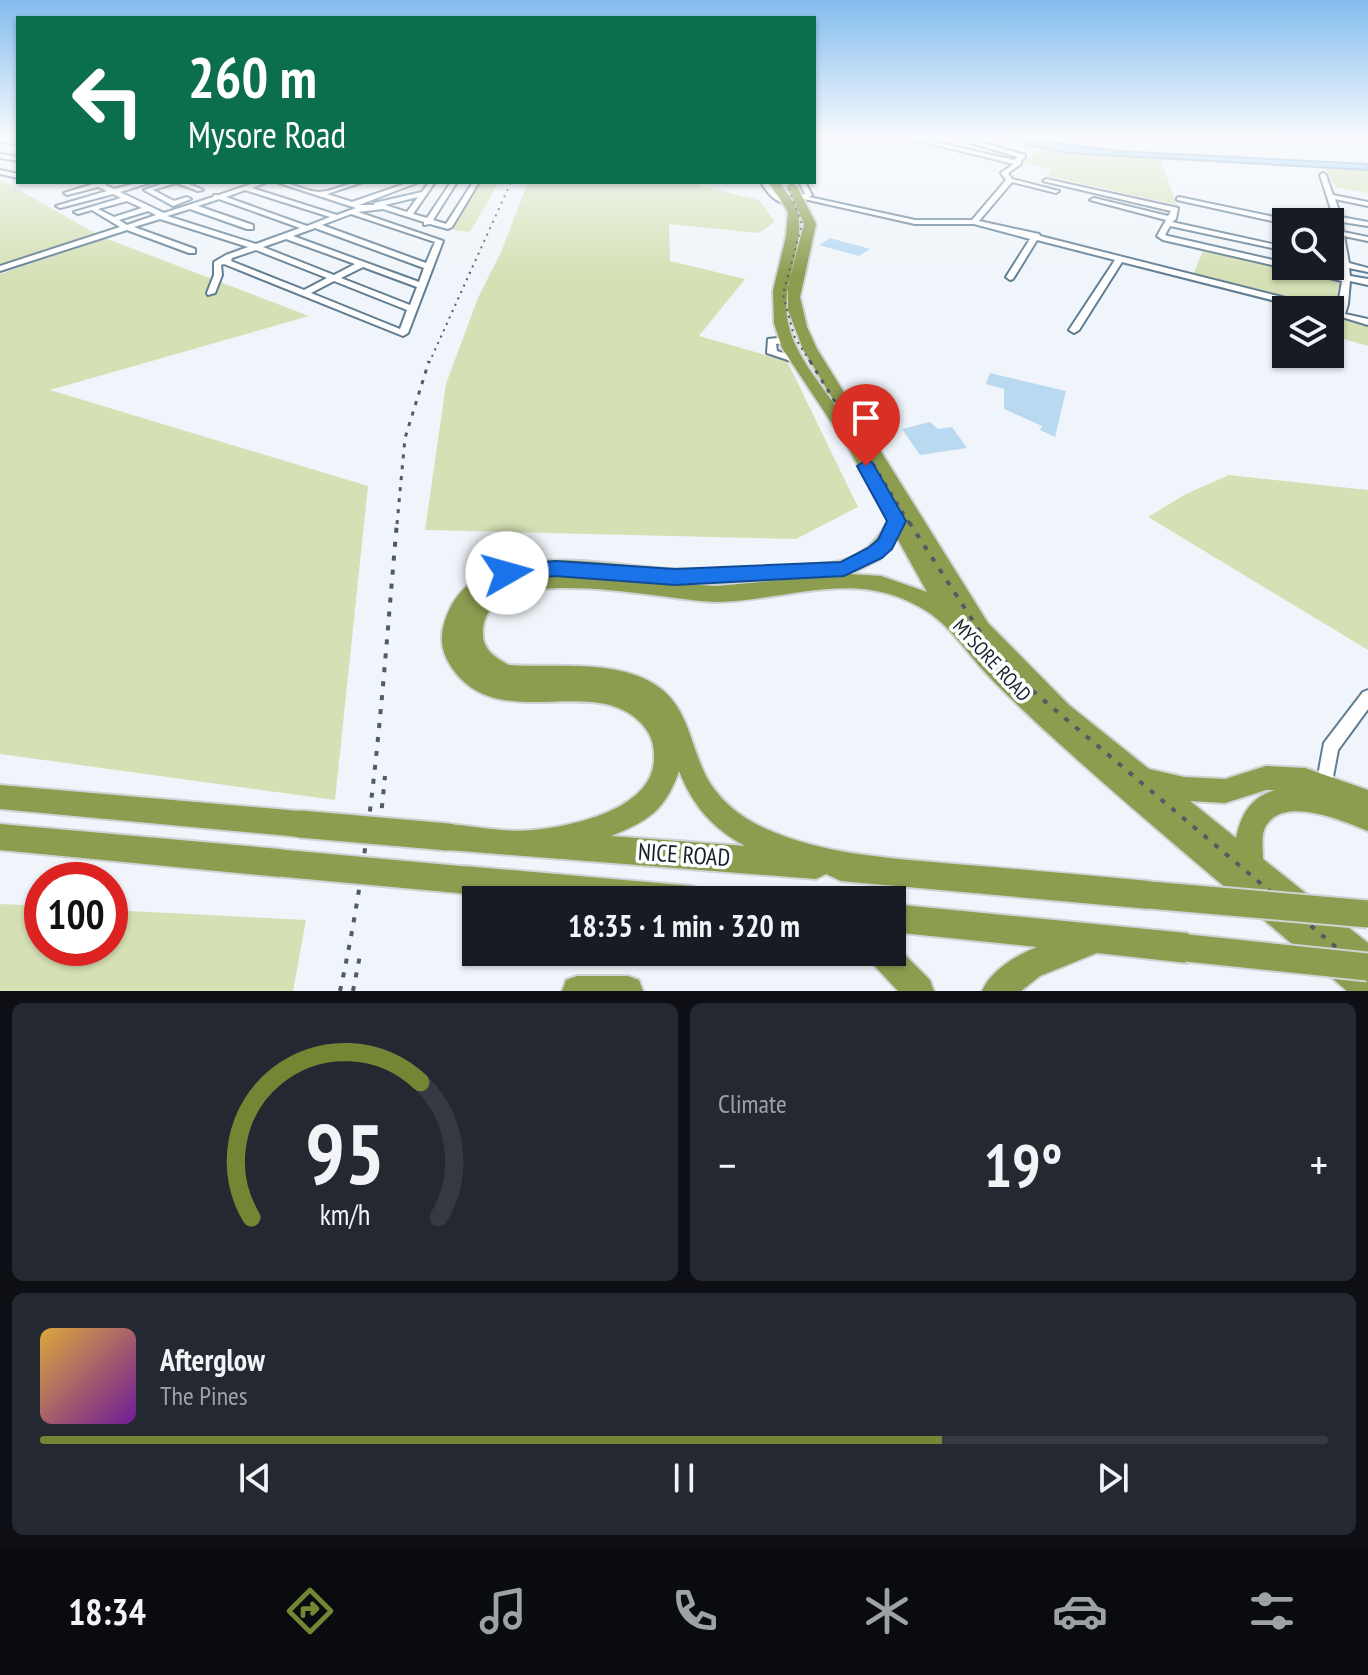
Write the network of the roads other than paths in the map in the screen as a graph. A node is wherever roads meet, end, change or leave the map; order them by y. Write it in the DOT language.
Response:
graph roads {
  1 [pos="1007,183"];
  2 [pos="1023,183"];
  3 [pos="1056,183"];
  4 [pos="1326,183"];
  5 [pos="92,184"];
  6 [pos="98,184"];
  7 [pos="141,184"];
  8 [pos="169,184"];
  9 [pos="182,184"];
  10 [pos="255,184"];
  11 [pos="286,184"];
  12 [pos="323,184"];
  13 [pos="354,184"];
  14 [pos="387,184"];
  15 [pos="412,184"];
  16 [pos="430,184"];
  17 [pos="453,184"];
  18 [pos="475,184"];
  19 [pos="765,184"];
  20 [pos="778,184"];
  21 [pos="245,188"];
  22 [pos="200,190"];
  23 [pos="307,190"];
  24 [pos="114,191"];
  25 [pos="321,194"];
  26 [pos="797,194"];
  27 [pos="1330,196"];
  28 [pos="219,197"];
  29 [pos="423,197"];
  30 [pos="128,198"];
  31 [pos="1179,199"];
  32 [pos="82,200"];
  33 [pos="351,204"];
  34 [pos="1368,204"];
  35 [pos="60,206"];
  36 [pos="190,206"];
  37 [pos="374,206"];
  38 [pos="149,208"];
  39 [pos="1334,208"];
  40 [pos="95,210"];
  41 [pos="393,211"];
  42 [pos="78,212"];
  43 [pos="161,215"];
  44 [pos="408,216"];
  45 [pos="337,217"];
  46 [pos="1272,219"];
  47 [pos="113,220"];
  48 [pos="1344,220"];
  49 [pos="1171,221"];
  50 [pos="974,222"];
  51 [pos="427,223"];
  52 [pos="1368,224"];
  53 [pos="126,227"];
  54 [pos="250,227"];
  55 [pos="311,227"];
  56 [pos="439,227"];
  57 [pos="1344,234"];
  58 [pos="286,236"];
  59 [pos="1036,236"];
  60 [pos="428,237"];
  61 [pos="1368,239"];
  62 [pos="1272,246"];
  63 [pos="256,247"];
  64 [pos="192,251"];
  65 [pos="1120,258"];
  66 [pos="226,260"];
  67 [pos="1344,260"];
  68 [pos="1345,263"];
  69 [pos="362,264"];
  70 [pos="429,267"];
  71 [pos="0,269"];
  72 [pos="1368,270"];
  73 [pos="1010,277"];
  74 [pos="334,278"];
  75 [pos="1345,278"];
  76 [pos="1368,282"];
  77 [pos="422,286"];
  78 [pos="211,293"];
  79 [pos="304,293"];
  80 [pos="1272,297"];
  81 [pos="1344,305"];
  82 [pos="412,309"];
  83 [pos="1344,315"];
  84 [pos="1368,322"];
  85 [pos="1074,330"];
  86 [pos="791,349"];
  87 [pos="810,349"];
  88 [pos="905,521"];
  89 [pos="950,615"];
  90 [pos="1368,697"];
  91 [pos="1143,778"];
  92 [pos="1324,787"];
  93 [pos="0,797"];
  94 [pos="1368,802"];
  95 [pos="1368,818"];
  96 [pos="0,837"];
  97 [pos="537,842"];
  98 [pos="1249,862"];
  99 [pos="853,868"];
  100 [pos="532,886"];
  101 [pos="1368,914"];
  102 [pos="906,919"];
  103 [pos="1101,938"];
  104 [pos="1368,964"];
  105 [pos="895,966"];
  106 [pos="1368,989"];
  107 [pos="577,991"];
  108 [pos="628,991"];
  109 [pos="919,991"];
  110 [pos="997,991"];
  1 -- 50 [label="street"];
  2 -- 49 [label="street"];
  3 -- 49 [label="street"];
  4 -- 27 [label="street"];
  5 -- 32 [label="street"];
  6 -- 24 [label="street"];
  7 -- 24 [label="street"];
  8 -- 28 [label="street"];
  9 -- 22 [label="street"];
  10 -- 21 [label="street"];
  11 -- 23 [label="street"];
  12 -- 23 [label="street"];
  13 -- 25 [label="street"];
  14 -- 33 [label="street"];
  15 -- 33 [label="street"];
  16 -- 29 [label="street"];
  17 -- 51 [label="street"];
  18 -- 56 [label="street"];
  19 -- 26 [label="street"];
  20 -- 26 [label="highway, MYSORE ROAD"];
  21 -- 28 [label="street"];
  21 -- 45 [label="street"];
  23 -- 25 [label="street"];
  24 -- 30 [label="street"];
  24 -- 32 [label="street"];
  25 -- 33 [label="street"];
  26 -- 50 [label="street"];
  26 -- 86 [label="highway, MYSORE ROAD"];
  26 -- 87 [label="highway, MYSORE ROAD"];
  27 -- 34 [label="street"];
  27 -- 39 [label="street"];
  28 -- 36 [label="street"];
  28 -- 55 [label="street"];
  29 -- 37 [label="street"];
  29 -- 41 [label="street"];
  29 -- 44 [label="street"];
  30 -- 38 [label="street"];
  30 -- 42 [label="street"];
  31 -- 46 [label="street"];
  32 -- 35 [label="street"];
  33 -- 37 [label="street"];
  33 -- 45 [label="street"];
  33 -- 60 [label="street"];
  36 -- 43 [label="street"];
  36 -- 54 [label="street"];
  37 -- 41 [label="street"];
  38 -- 43 [label="street"];
  38 -- 47 [label="street"];
  40 -- 47 [label="street"];
  41 -- 44 [label="street"];
  43 -- 53 [label="street"];
  43 -- 63 [label="street"];
  44 -- 51 [label="street"];
  45 -- 55 [label="street"];
  47 -- 53 [label="street"];
  48 -- 52 [label="street"];
  49 -- 62 [label="street"];
  49 -- 75 [label="street"];
  50 -- 59 [label="street"];
  51 -- 56 [label="street"];
  53 -- 64 [label="street"];
  53 -- 71 [label="street"];
  55 -- 58 [label="street"];
  55 -- 70 [label="street"];
  56 -- 60 [label="street"];
  57 -- 61 [label="street"];
  58 -- 63 [label="street"];
  58 -- 69 [label="street"];
  59 -- 65 [label="street"];
  59 -- 73 [label="street"];
  60 -- 70 [label="street"];
  63 -- 66 [label="street"];
  63 -- 74 [label="street"];
  65 -- 80 [label="street"];
  65 -- 85 [label="street"];
  66 -- 78 [label="street"];
  66 -- 79 [label="street"];
  67 -- 68 [label="street"];
  68 -- 72 [label="street"];
  68 -- 75 [label="street"];
  69 -- 74 [label="street"];
  69 -- 77 [label="street"];
  70 -- 77 [label="street"];
  74 -- 79 [label="street"];
  74 -- 82 [label="street"];
  75 -- 76 [label="street"];
  75 -- 81 [label="street"];
  77 -- 82 [label="street"];
  79 -- 82 [label="street"];
  83 -- 84 [label="street"];
  86 -- 87 [label="highway"];
  86 -- 88 [label="highway, MYSORE ROAD"];
  87 -- 88 [label="highway, MYSORE ROAD"];
  88 -- 89 [label="highway, MYSORE ROAD"];
  88 -- 91 [label="highway, MYSORE ROAD"];
  88 -- 97 [label="highway"];
  89 -- 99 [label="highway"];
  89 -- 106 [label="highway, MYSORE ROAD"];
  90 -- 92 [label="street"];
  91 -- 92 [label="highway"];
  91 -- 98 [label="highway, MYSORE ROAD"];
  92 -- 94 [label="highway"];
  93 -- 97 [label="highway, NICE ROAD, bridge"];
  95 -- 98 [label="highway"];
  96 -- 100 [label="highway, NICE ROAD, bridge"];
  97 -- 99 [label="highway, NICE ROAD"];
  98 -- 104 [label="highway, MYSORE ROAD"];
  99 -- 101 [label="highway, NICE ROAD, bridge"];
  102 -- 103 [label="highway"];
  103 -- 104 [label="highway, bridge"];
  103 -- 110 [label="highway"];
  105 -- 109 [label="highway"];
  107 -- 108 [label="highway"];
}
